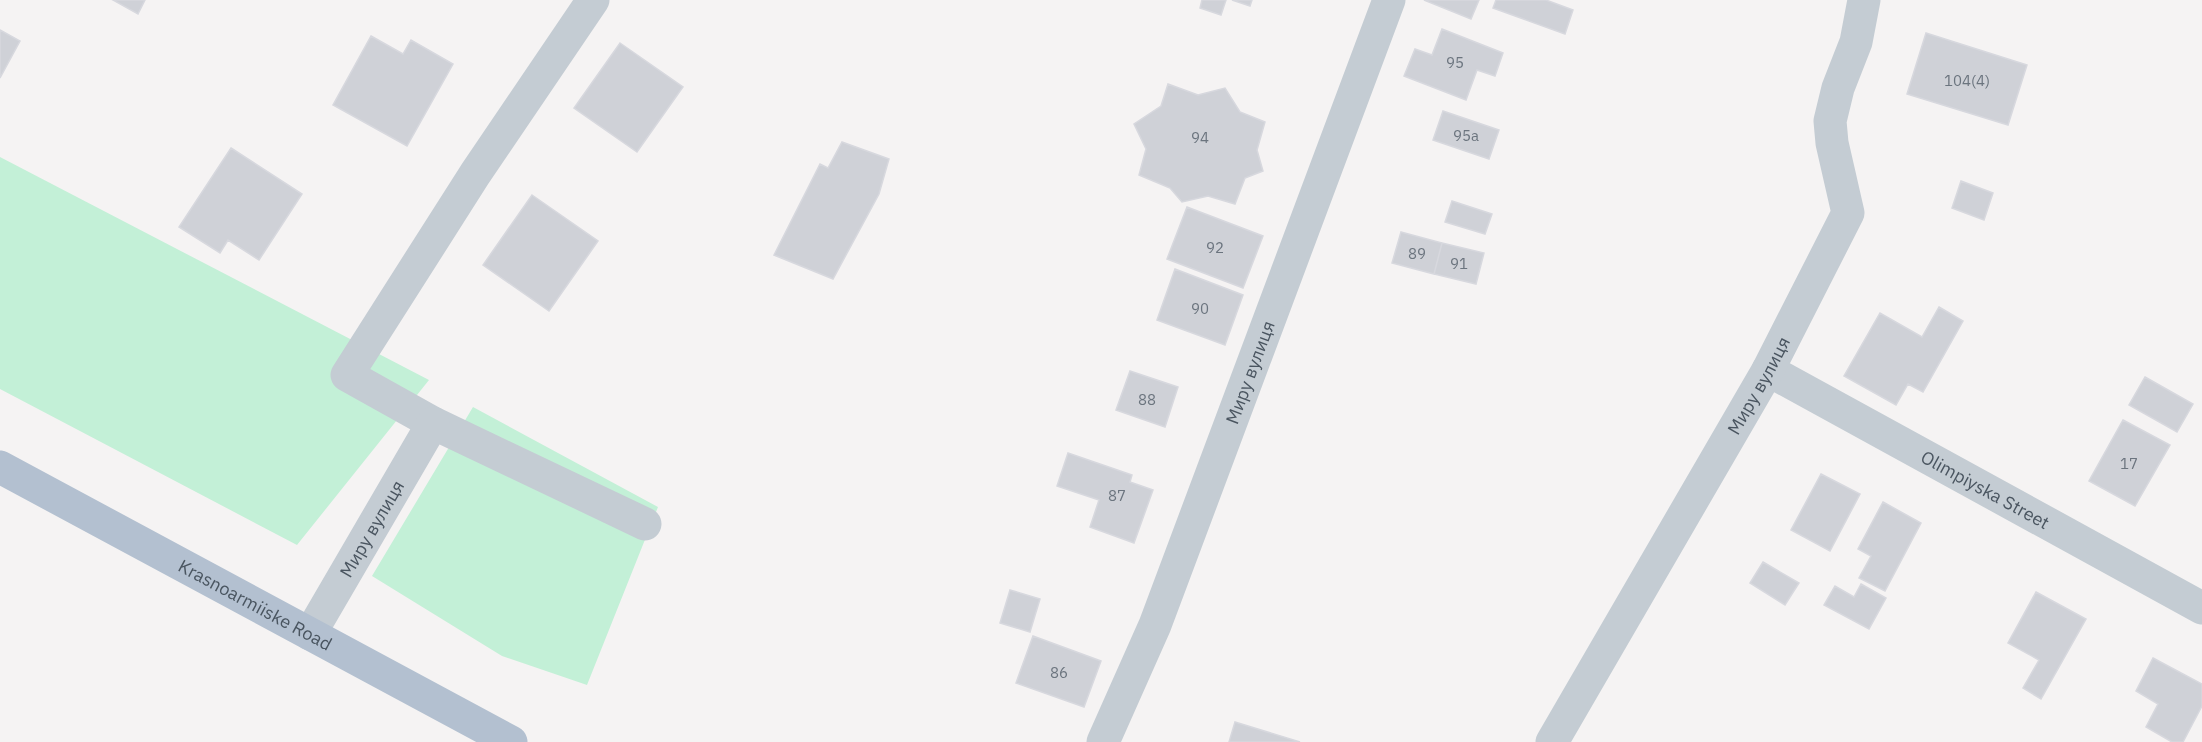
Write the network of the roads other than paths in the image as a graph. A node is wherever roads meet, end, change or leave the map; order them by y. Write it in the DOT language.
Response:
graph roads {
  1 [pos="593,0"];
  2 [pos="1389,0"];
  3 [pos="1864,0"];
  4 [pos="1768,370"];
  5 [pos="433,423"];
  6 [pos="0,467"];
  7 [pos="645,524"];
  8 [pos="2202,608"];
  9 [pos="310,634"];
  10 [pos="511,742"];
  11 [pos="1103,742"];
  12 [pos="1552,742"];
  1 -- 5 [label="street"];
  2 -- 11 [label="street, Миру вулиця"];
  3 -- 4 [label="street, Миру вулиця"];
  4 -- 8 [label="street, Olimpiyska Street"];
  4 -- 12 [label="street, Миру вулиця"];
  5 -- 7 [label="street"];
  5 -- 9 [label="street, Миру вулиця"];
  6 -- 9 [label="main road, Krasnoarmiiske Road"];
  9 -- 10 [label="main road, Krasnoarmiiske Road"];
}
